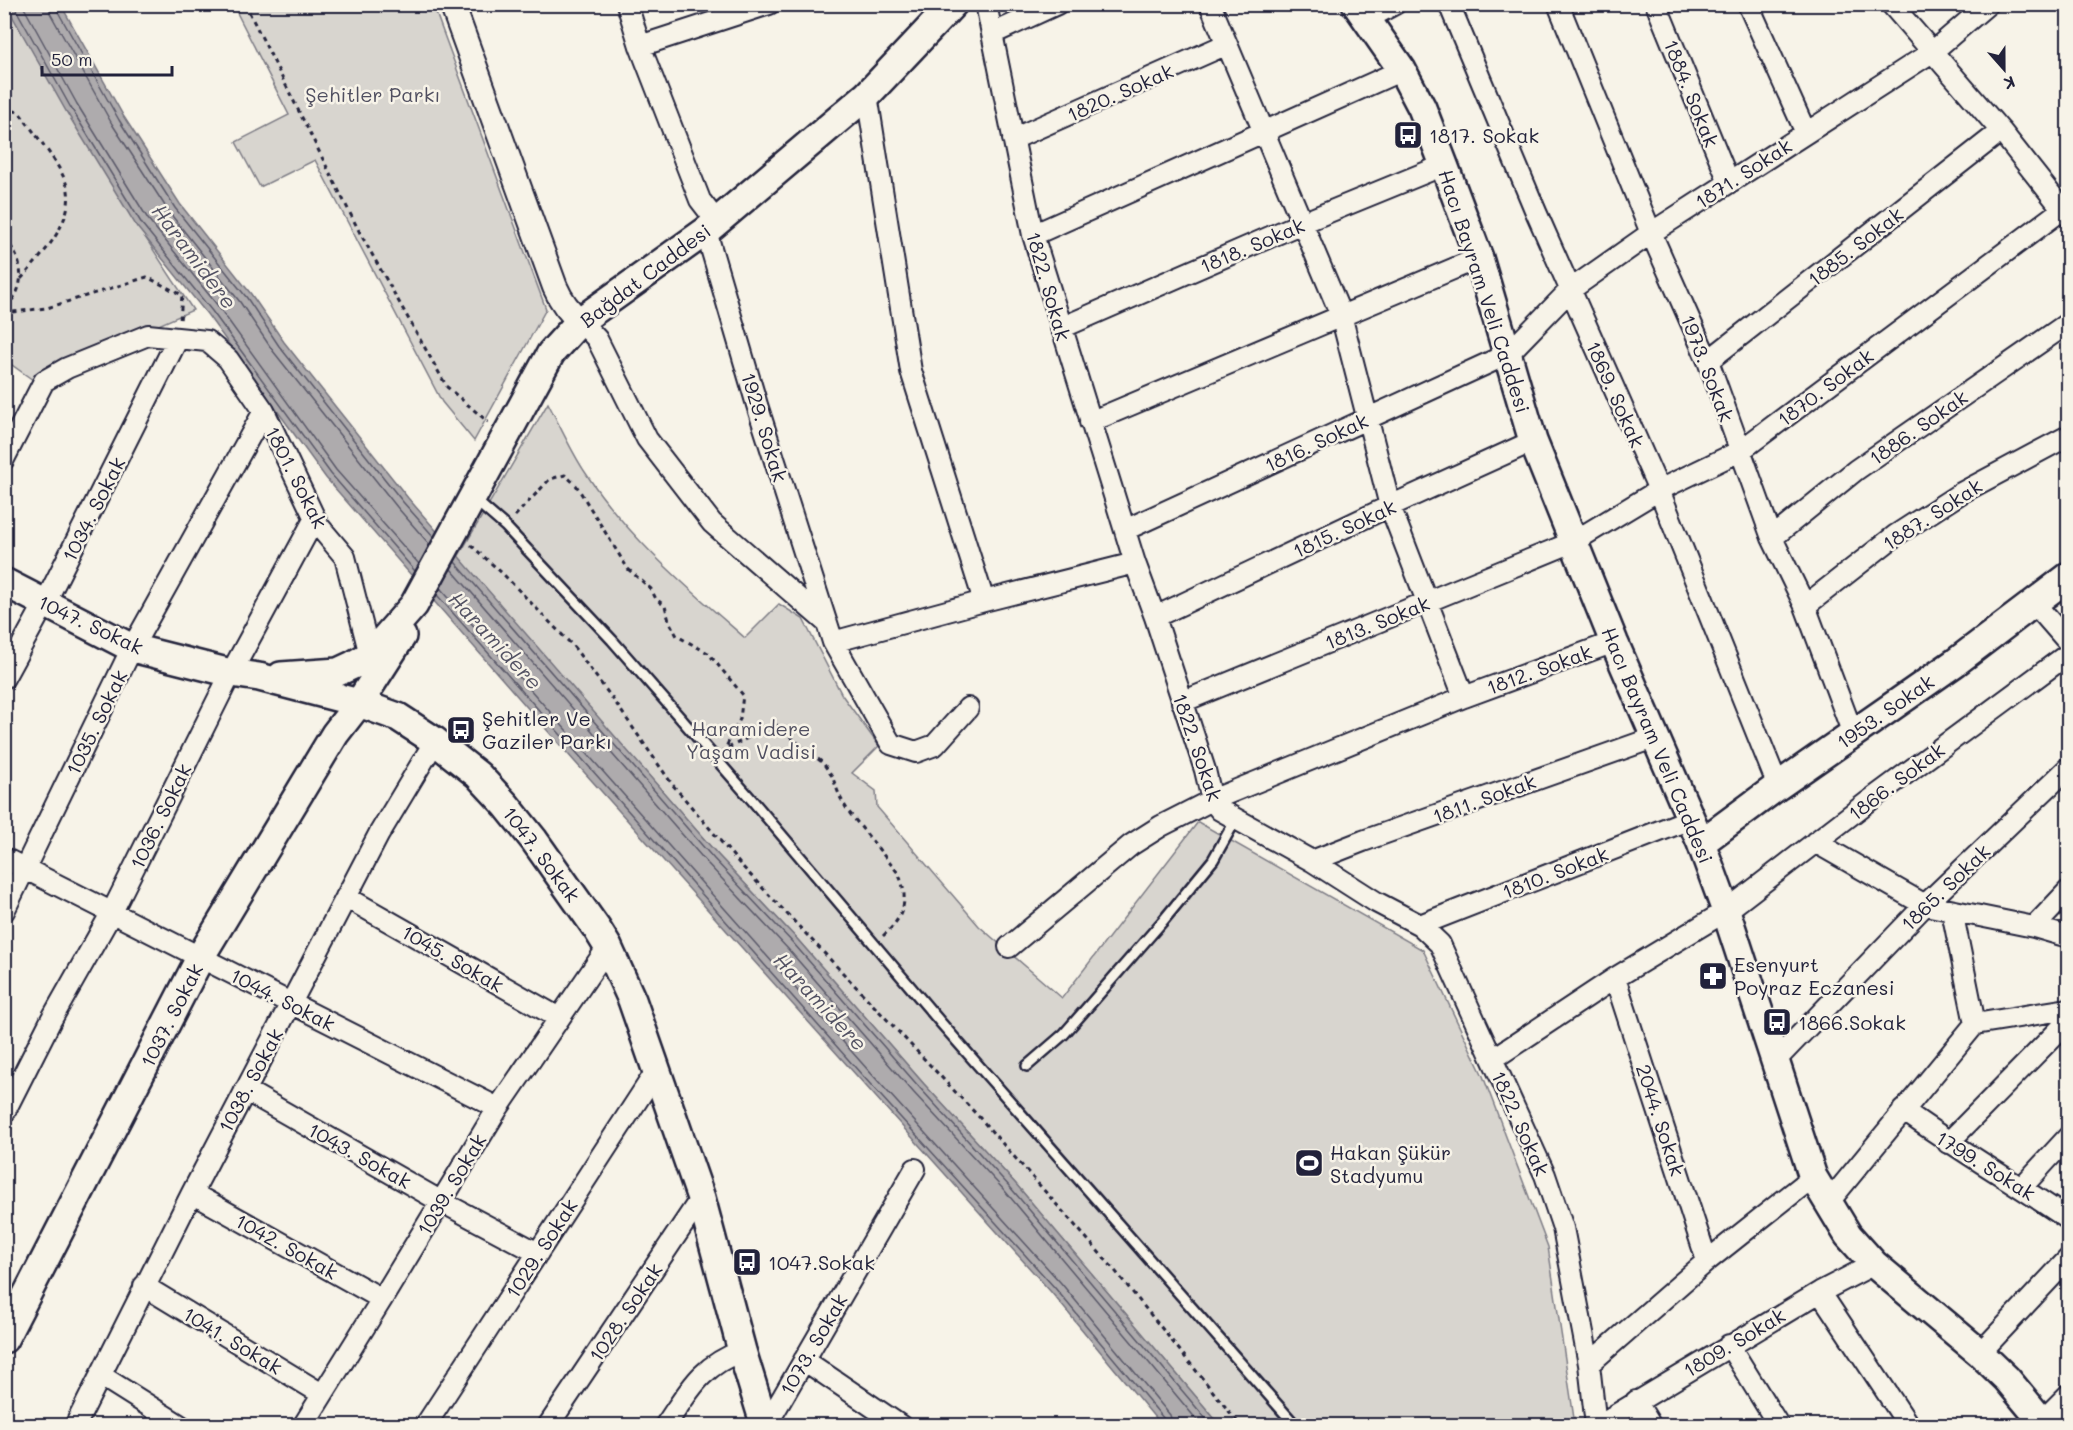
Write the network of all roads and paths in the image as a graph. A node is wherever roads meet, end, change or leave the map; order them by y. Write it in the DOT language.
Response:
graph roads {
  1 [pos="245,4"];
  2 [pos="452,4"];
  3 [pos="627,4"];
  4 [pos="769,4"];
  5 [pos="953,4"];
  6 [pos="986,4"];
  7 [pos="1057,4"];
  8 [pos="1210,4"];
  9 [pos="1395,4"];
  10 [pos="1449,4"];
  11 [pos="1558,4"];
  12 [pos="1656,4"];
  13 [pos="1748,4"];
  14 [pos="1891,4"];
  15 [pos="1988,4"];
  16 [pos="1362,12"];
  17 [pos="992,34"];
  18 [pos="1227,44"];
  19 [pos="640,46"];
  20 [pos="1932,52"];
  21 [pos="1402,70"];
  22 [pos="867,95"];
  23 [pos="4,109"];
  24 [pos="1264,131"];
  25 [pos="2001,131"];
  26 [pos="1806,133"];
  27 [pos="1012,140"];
  28 [pos="1444,165"];
  29 [pos="1729,182"];
  30 [pos="2066,213"];
  31 [pos="1302,223"];
  32 [pos="711,226"];
  33 [pos="1651,232"];
  34 [pos="1033,235"];
  35 [pos="4,239"];
  36 [pos="1479,258"];
  37 [pos="21,279"];
  38 [pos="1570,290"];
  39 [pos="4,308"];
  40 [pos="4,313"];
  41 [pos="1341,315"];
  42 [pos="580,321"];
  43 [pos="2068,323"];
  44 [pos="1061,328"];
  45 [pos="178,338"];
  46 [pos="1508,354"];
  47 [pos="1708,361"];
  48 [pos="264,411"];
  49 [pos="1367,419"];
  50 [pos="1090,422"];
  51 [pos="483,432"];
  52 [pos="2068,436"];
  53 [pos="1533,441"];
  54 [pos="1740,452"];
  55 [pos="4,459"];
  56 [pos="1659,490"];
  57 [pos="471,497"];
  58 [pos="1390,506"];
  59 [pos="315,519"];
  60 [pos="505,526"];
  61 [pos="1125,530"];
  62 [pos="1772,538"];
  63 [pos="468,542"];
  64 [pos="1573,542"];
  65 [pos="1135,563"];
  66 [pos="2068,577"];
  67 [pos="4,582"];
  68 [pos="984,601"];
  69 [pos="1428,601"];
  70 [pos="45,603"];
  71 [pos="2034,603"];
  72 [pos="414,604"];
  73 [pos="1804,606"];
  74 [pos="1155,617"];
  75 [pos="826,623"];
  76 [pos="833,642"];
  77 [pos="1614,642"];
  78 [pos="2068,642"];
  79 [pos="132,648"];
  80 [pos="2068,654"];
  81 [pos="370,655"];
  82 [pos="231,673"];
  83 [pos="259,677"];
  84 [pos="4,678"];
  85 [pos="1464,697"];
  86 [pos="1182,702"];
  87 [pos="359,704"];
  88 [pos="968,708"];
  89 [pos="1853,734"];
  90 [pos="1656,737"];
  91 [pos="435,741"];
  92 [pos="726,749"];
  93 [pos="715,757"];
  94 [pos="2068,768"];
  95 [pos="1778,786"];
  96 [pos="1212,800"];
  97 [pos="1236,819"];
  98 [pos="1696,831"];
  99 [pos="1815,842"];
  100 [pos="4,858"];
  101 [pos="1312,861"];
  102 [pos="26,868"];
  103 [pos="2068,891"];
  104 [pos="346,897"];
  105 [pos="1925,905"];
  106 [pos="4,911"];
  107 [pos="1726,911"];
  108 [pos="1952,911"];
  109 [pos="112,912"];
  110 [pos="1420,925"];
  111 [pos="2034,927"];
  112 [pos="2068,937"];
  113 [pos="874,944"];
  114 [pos="608,947"];
  115 [pos="1009,947"];
  116 [pos="201,956"];
  117 [pos="1615,978"];
  118 [pos="290,1004"];
  119 [pos="2068,1009"];
  120 [pos="559,1018"];
  121 [pos="2068,1021"];
  122 [pos="1975,1024"];
  123 [pos="1493,1059"];
  124 [pos="1775,1061"];
  125 [pos="1027,1066"];
  126 [pos="657,1070"];
  127 [pos="245,1090"];
  128 [pos="498,1108"];
  129 [pos="1903,1110"];
  130 [pos="4,1113"];
  131 [pos="2068,1137"];
  132 [pos="1948,1143"];
  133 [pos="915,1169"];
  134 [pos="1814,1177"];
  135 [pos="2022,1187"];
  136 [pos="192,1193"];
  137 [pos="701,1198"];
  138 [pos="440,1201"];
  139 [pos="1828,1203"];
  140 [pos="2068,1219"];
  141 [pos="538,1253"];
  142 [pos="2068,1259"];
  143 [pos="1707,1261"];
  144 [pos="1874,1264"];
  145 [pos="144,1286"];
  146 [pos="1820,1292"];
  147 [pos="382,1299"];
  148 [pos="4,1339"];
  149 [pos="1729,1345"];
  150 [pos="742,1351"];
  151 [pos="1980,1353"];
  152 [pos="804,1360"];
  153 [pos="1589,1364"];
  154 [pos="100,1375"];
  155 [pos="322,1394"];
  156 [pos="2068,1395"];
  157 [pos="1636,1401"];
  158 [pos="2044,1423"];
  159 [pos="75,1425"];
  160 [pos="181,1425"];
  161 [pos="303,1425"];
  162 [pos="425,1425"];
  163 [pos="548,1425"];
  164 [pos="665,1425"];
  165 [pos="765,1425"];
  166 [pos="901,1425"];
  167 [pos="1241,1425"];
  168 [pos="1296,1425"];
  169 [pos="1597,1425"];
  170 [pos="1651,1425"];
  171 [pos="1779,1425"];
  172 [pos="1909,1425"];
  1 -- 51 [label="path"];
  2 -- 42 [label="street"];
  3 -- 19 [label="street"];
  4 -- 19 [label="street"];
  5 -- 22 [label="main road, Bağdat Caddesi"];
  6 -- 17 [label="street, 1822. Sokak"];
  7 -- 17 [label="street"];
  8 -- 18 [label="street"];
  9 -- 16 [label="street"];
  10 -- 38 [label="street, 1869. Sokak"];
  11 -- 33 [label="street, 1973. Sokak"];
  12 -- 29 [label="street, 1884. Sokak"];
  13 -- 26 [label="street"];
  14 -- 20 [label="street"];
  15 -- 20 [label="street, 1871. Sokak"];
  16 -- 21 [label="main road, Hacı Bayram Veli Caddesi"];
  17 -- 27 [label="street, 1822. Sokak"];
  18 -- 24 [label="street"];
  18 -- 27 [label="street, 1820. Sokak"];
  19 -- 32 [label="street"];
  20 -- 25 [label="street"];
  20 -- 26 [label="street, 1871. Sokak"];
  21 -- 24 [label="street"];
  21 -- 28 [label="main road, Hacı Bayram Veli Caddesi"];
  22 -- 32 [label="main road, Bağdat Caddesi"];
  22 -- 68 [label="street"];
  23 -- 37 [label="path"];
  24 -- 31 [label="street"];
  24 -- 34 [label="street"];
  25 -- 30 [label="street"];
  25 -- 47 [label="street, 1885. Sokak"];
  26 -- 29 [label="street, 1871. Sokak"];
  27 -- 34 [label="street, 1822. Sokak"];
  28 -- 31 [label="street, 1818. Sokak"];
  28 -- 36 [label="main road, Hacı Bayram Veli Caddesi"];
  29 -- 33 [label="street, 1871. Sokak"];
  30 -- 54 [label="street, 1870. Sokak"];
  31 -- 41 [label="street"];
  31 -- 44 [label="street, 1818. Sokak"];
  32 -- 42 [label="main road, Bağdat Caddesi"];
  32 -- 75 [label="street, 1929. Sokak"];
  33 -- 38 [label="street, 1871. Sokak"];
  33 -- 47 [label="street, 1973. Sokak"];
  34 -- 44 [label="street, 1822. Sokak"];
  35 -- 37 [label="path"];
  36 -- 41 [label="street"];
  36 -- 46 [label="main road, Hacı Bayram Veli Caddesi"];
  37 -- 39 [label="path"];
  38 -- 46 [label="street, 1871. Sokak"];
  38 -- 56 [label="street, 1869. Sokak"];
  40 -- 45 [label="path"];
  41 -- 49 [label="street"];
  41 -- 50 [label="street"];
  42 -- 57 [label="main road, Bağdat Caddesi"];
  42 -- 75 [label="street"];
  43 -- 62 [label="street, 1886. Sokak"];
  44 -- 50 [label="street, 1822. Sokak"];
  45 -- 48 [label="street, 1801. Sokak"];
  45 -- 55 [label="street, 1801. Sokak"];
  45 -- 70 [label="street, 1034. Sokak"];
  46 -- 49 [label="street, 1816. Sokak"];
  46 -- 53 [label="main road, Hacı Bayram Veli Caddesi"];
  47 -- 54 [label="street, 1973. Sokak"];
  48 -- 59 [label="street, 1801. Sokak"];
  48 -- 79 [label="street, 1035. Sokak"];
  49 -- 58 [label="street"];
  49 -- 61 [label="street, 1816. Sokak"];
  50 -- 61 [label="street, 1822. Sokak"];
  52 -- 73 [label="street, 1887. Sokak"];
  53 -- 58 [label="street, 1815. Sokak"];
  53 -- 64 [label="main road, Hacı Bayram Veli Caddesi"];
  54 -- 56 [label="street, 1870. Sokak"];
  54 -- 62 [label="street, 1973. Sokak"];
  56 -- 64 [label="street, 1870. Sokak"];
  56 -- 95 [label="street, 1869. Sokak"];
  57 -- 60 [label="lane"];
  57 -- 72 [label="main road, Bağdat Caddesi"];
  58 -- 69 [label="street"];
  58 -- 74 [label="street, 1815. Sokak"];
  59 -- 81 [label="street, 1801. Sokak"];
  59 -- 82 [label="street, 1036. Sokak"];
  60 -- 92 [label="path"];
  60 -- 93 [label="lane"];
  61 -- 65 [label="street, 1822. Sokak"];
  62 -- 73 [label="street, 1973. Sokak"];
  63 -- 167 [label="path"];
  64 -- 69 [label="street, 1813. Sokak"];
  64 -- 77 [label="main road, Hacı Bayram Veli Caddesi"];
  65 -- 68 [label="street"];
  65 -- 74 [label="street, 1822. Sokak"];
  66 -- 71 [label="main road, 1953. Sokak"];
  67 -- 70 [label="main road, 1047. Sokak"];
  68 -- 76 [label="street"];
  69 -- 85 [label="street"];
  69 -- 86 [label="street, 1813. Sokak"];
  70 -- 79 [label="main road, 1047. Sokak"];
  70 -- 84 [label="street, 1034. Sokak"];
  71 -- 78 [label="street"];
  71 -- 89 [label="main road, 1953. Sokak"];
  72 -- 81 [label="main road"];
  72 -- 87 [label="main road, 1037. Sokak"];
  73 -- 89 [label="street, 1973. Sokak"];
  74 -- 86 [label="street, 1822. Sokak"];
  75 -- 76 [label="street, 1929. Sokak"];
  76 -- 88 [label="street, 1929. Sokak"];
  77 -- 85 [label="street, 1812. Sokak"];
  77 -- 90 [label="main road, Hacı Bayram Veli Caddesi"];
  79 -- 82 [label="main road, 1047. Sokak"];
  79 -- 102 [label="street, 1035. Sokak"];
  80 -- 99 [label="street, 1866. Sokak"];
  81 -- 83 [label="main road"];
  82 -- 83 [label="main road, 1047. Sokak"];
  82 -- 109 [label="street, 1036. Sokak"];
  83 -- 87 [label="main road, 1047. Sokak"];
  85 -- 96 [label="street, 1812. Sokak"];
  86 -- 96 [label="street, 1822. Sokak"];
  87 -- 91 [label="main road, 1047. Sokak"];
  87 -- 116 [label="main road, 1037. Sokak"];
  89 -- 95 [label="main road, 1953. Sokak"];
  90 -- 98 [label="main road, Hacı Bayram Veli Caddesi"];
  90 -- 101 [label="street, 1811. Sokak"];
  91 -- 104 [label="street, 1038. Sokak"];
  91 -- 114 [label="main road, 1047. Sokak"];
  92 -- 93 [label="path"];
  92 -- 113 [label="path"];
  93 -- 113 [label="lane"];
  94 -- 105 [label="street, 1865. Sokak"];
  95 -- 98 [label="main road, 1953. Sokak"];
  96 -- 97 [label="street, 1822. Sokak"];
  96 -- 115 [label="street, 1812. Sokak"];
  97 -- 101 [label="street, 1822. Sokak"];
  97 -- 125 [label="lane"];
  98 -- 107 [label="main road, Hacı Bayram Veli Caddesi"];
  98 -- 110 [label="street, 1810. Sokak"];
  99 -- 105 [label="street"];
  99 -- 107 [label="street, 1866. Sokak"];
  100 -- 102 [label="street, 1044. Sokak"];
  101 -- 110 [label="street, 1822. Sokak"];
  102 -- 106 [label="street, 1035. Sokak"];
  102 -- 109 [label="street, 1044. Sokak"];
  103 -- 111 [label="street"];
  104 -- 118 [label="street, 1038. Sokak"];
  104 -- 120 [label="street, 1045. Sokak"];
  105 -- 108 [label="street"];
  105 -- 124 [label="street, 1865. Sokak"];
  107 -- 117 [label="street, 1866. Sokak"];
  107 -- 124 [label="main road, Hacı Bayram Veli Caddesi"];
  108 -- 111 [label="street"];
  108 -- 122 [label="street"];
  109 -- 116 [label="street, 1044. Sokak"];
  109 -- 130 [label="street, 1036. Sokak"];
  110 -- 123 [label="street, 1822. Sokak"];
  111 -- 112 [label="street"];
  113 -- 168 [label="lane"];
  114 -- 120 [label="street, 1039. Sokak"];
  114 -- 126 [label="main road, 1047. Sokak"];
  116 -- 118 [label="street, 1044. Sokak"];
  116 -- 148 [label="main road, 1037. Sokak"];
  117 -- 123 [label="street, 1866. Sokak"];
  117 -- 143 [label="street, 2044. Sokak"];
  118 -- 127 [label="street, 1038. Sokak"];
  118 -- 128 [label="street, 1044. Sokak"];
  119 -- 122 [label="street"];
  120 -- 128 [label="street, 1039. Sokak"];
  121 -- 132 [label="street"];
  122 -- 129 [label="street"];
  123 -- 153 [label="street, 1822. Sokak"];
  124 -- 134 [label="main road, Hacı Bayram Veli Caddesi"];
  126 -- 137 [label="main road, 1047. Sokak"];
  126 -- 141 [label="street, 1029. Sokak"];
  127 -- 136 [label="street, 1038. Sokak"];
  127 -- 138 [label="street, 1043. Sokak"];
  128 -- 138 [label="street, 1039. Sokak"];
  129 -- 132 [label="street, 1799. Sokak"];
  129 -- 139 [label="street"];
  131 -- 135 [label="street"];
  132 -- 135 [label="street, 1799. Sokak"];
  133 -- 152 [label="street, 1073. Sokak"];
  134 -- 139 [label="main road, Hacı Bayram Veli Caddesi"];
  134 -- 143 [label="street"];
  135 -- 140 [label="street, 1799. Sokak"];
  136 -- 145 [label="street, 1038. Sokak"];
  136 -- 147 [label="street, 1042. Sokak"];
  137 -- 150 [label="main road, 1047. Sokak"];
  137 -- 163 [label="street, 1028. Sokak"];
  138 -- 141 [label="street, 1043. Sokak"];
  138 -- 147 [label="street, 1039. Sokak"];
  139 -- 144 [label="main road, Hacı Bayram Veli Caddesi"];
  141 -- 162 [label="street, 1029. Sokak"];
  142 -- 151 [label="street"];
  143 -- 153 [label="street"];
  144 -- 146 [label="street, 1809. Sokak"];
  144 -- 151 [label="main road, Hacı Bayram Veli Caddesi"];
  145 -- 154 [label="street, 1038. Sokak"];
  145 -- 155 [label="street, 1041. Sokak"];
  146 -- 149 [label="street, 1809. Sokak"];
  146 -- 172 [label="street"];
  147 -- 155 [label="street, 1039. Sokak"];
  149 -- 157 [label="street, 1809. Sokak"];
  149 -- 171 [label="street"];
  150 -- 164 [label="street"];
  150 -- 165 [label="main road, 1047. Sokak"];
  151 -- 158 [label="main road, Hacı Bayram Veli Caddesi"];
  152 -- 165 [label="street, 1073. Sokak"];
  152 -- 166 [label="street"];
  153 -- 169 [label="street, 1822. Sokak"];
  154 -- 159 [label="street, 1038. Sokak"];
  154 -- 160 [label="street"];
  155 -- 161 [label="street, 1039. Sokak"];
  156 -- 158 [label="street"];
  157 -- 169 [label="street, 1809. Sokak"];
  157 -- 170 [label="street"];
}
